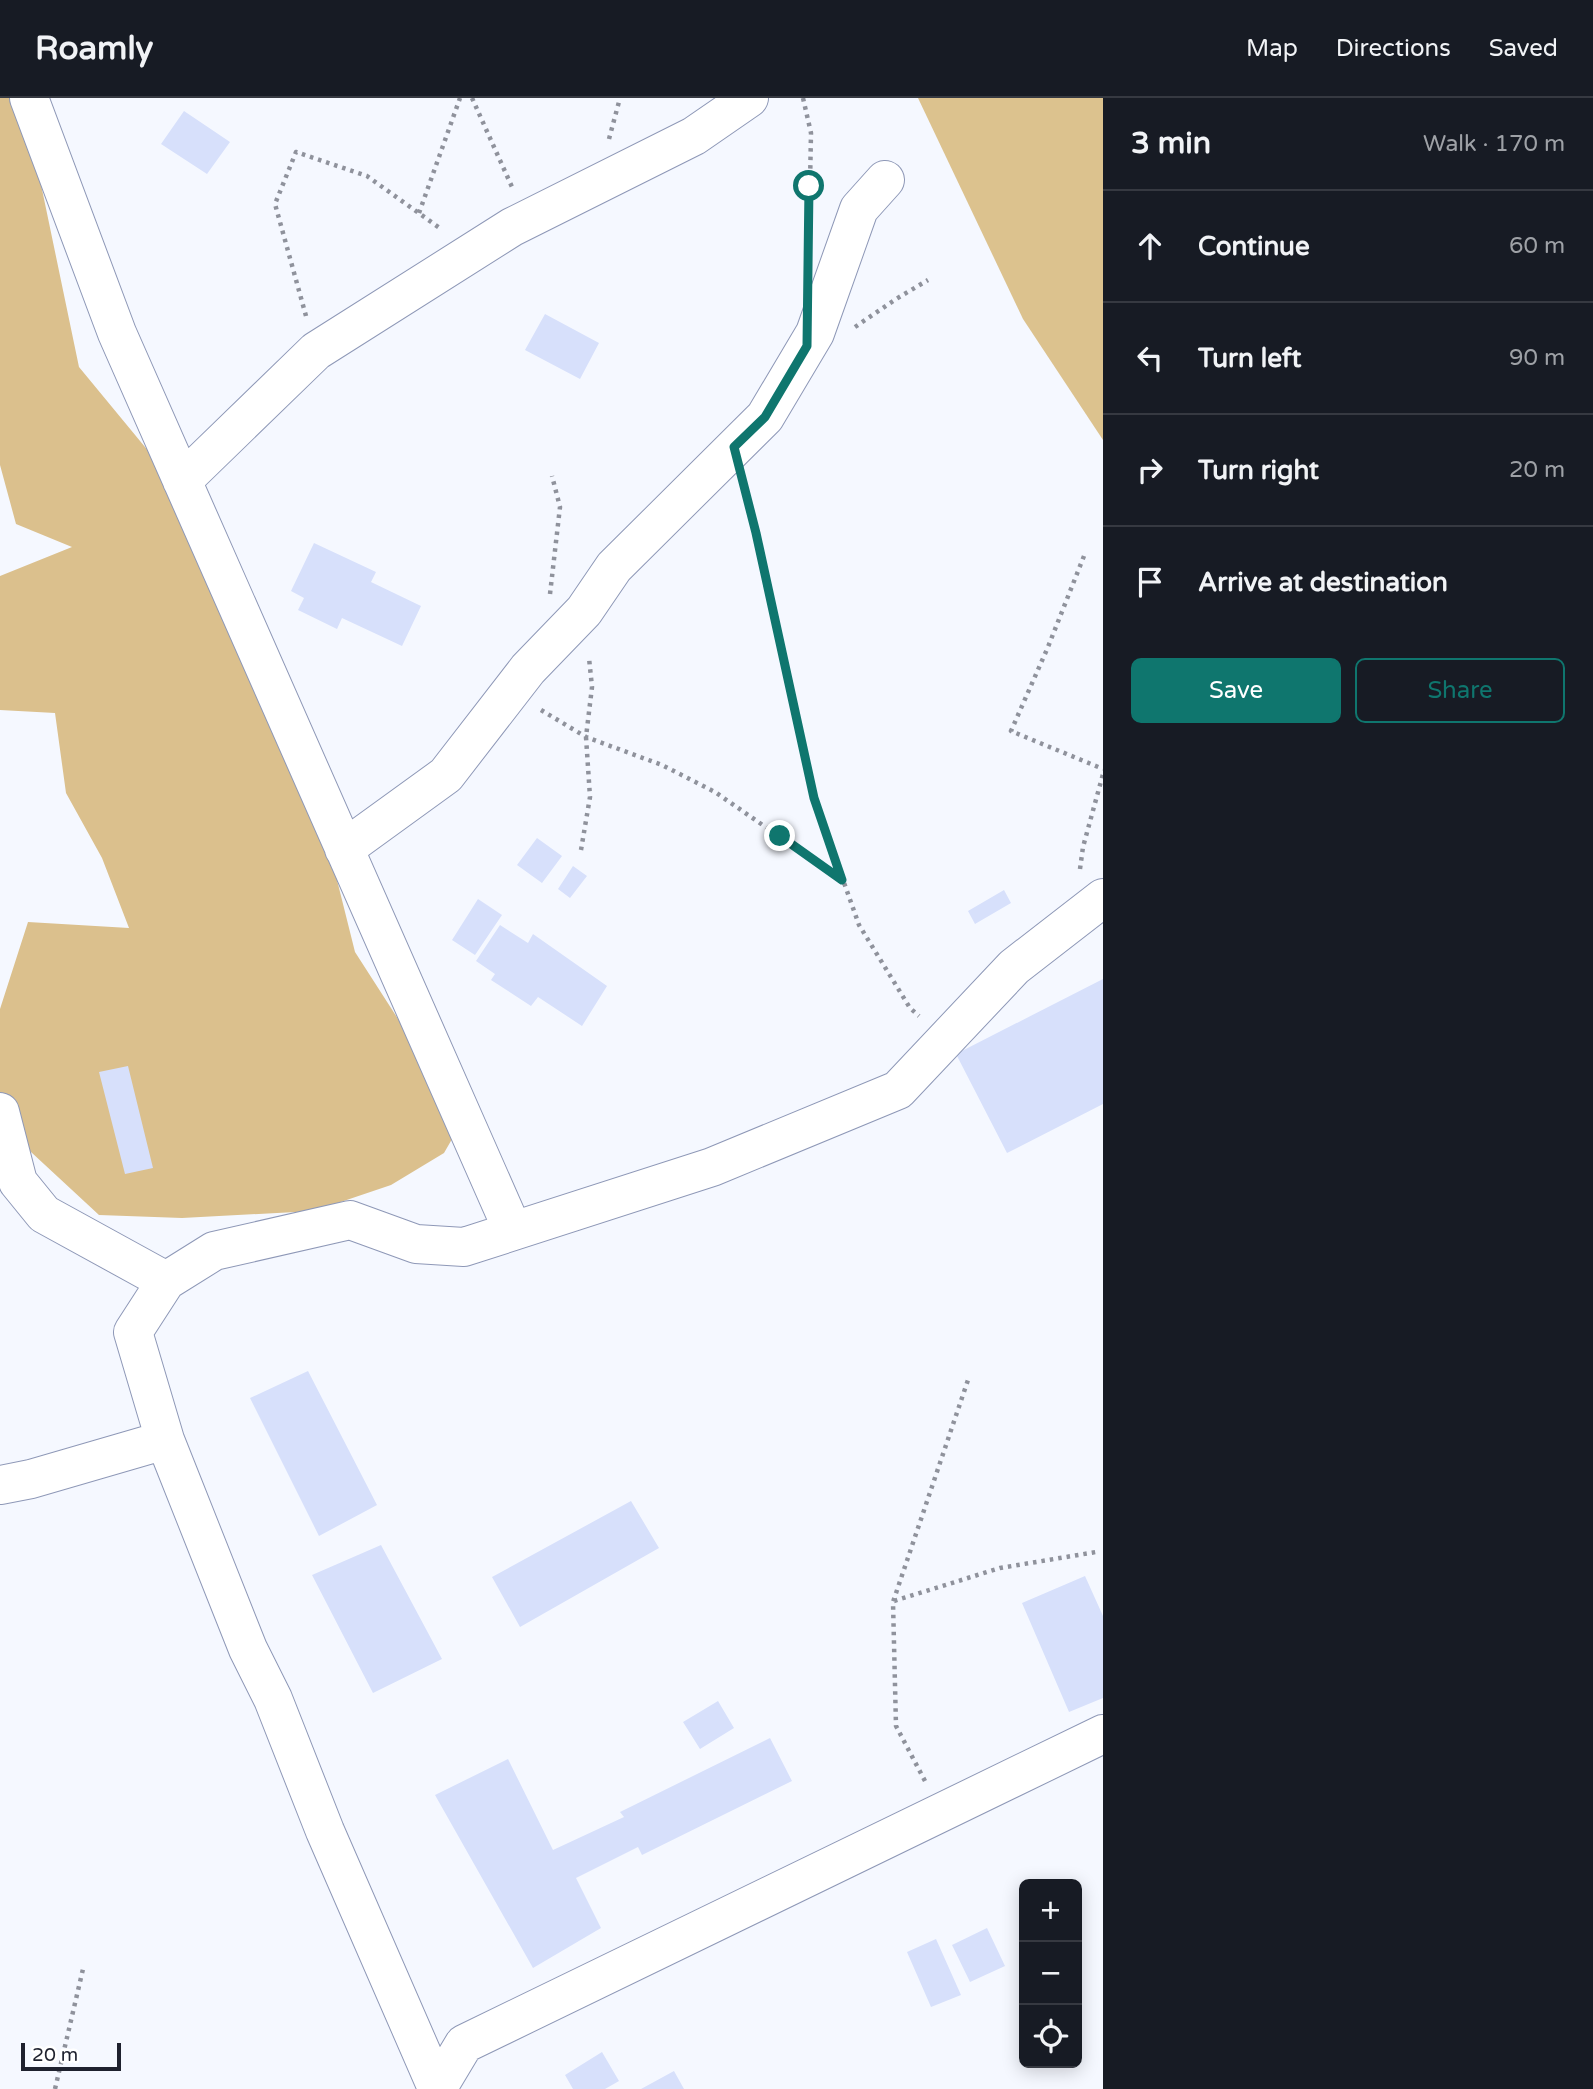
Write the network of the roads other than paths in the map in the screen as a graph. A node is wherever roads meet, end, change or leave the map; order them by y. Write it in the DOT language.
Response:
graph roads {
  1 [pos="29,98"];
  2 [pos="749,98"];
  3 [pos="885,180"];
  4 [pos="182,481"];
  5 [pos="344,849"];
  6 [pos="1103,898"];
  7 [pos="0,1112"];
  8 [pos="513,1231"];
  9 [pos="166,1281"];
  10 [pos="164,1440"];
  11 [pos="0,1485"];
  12 [pos="1103,1734"];
  13 [pos="437,2089"];
  1 -- 4 [label="street"];
  2 -- 4 [label="street"];
  3 -- 5 [label="street"];
  4 -- 5 [label="street"];
  5 -- 8 [label="street"];
  6 -- 8 [label="street"];
  7 -- 9 [label="street"];
  8 -- 9 [label="street"];
  9 -- 10 [label="street"];
  10 -- 11 [label="street"];
  10 -- 13 [label="street"];
  12 -- 13 [label="street"];
}
